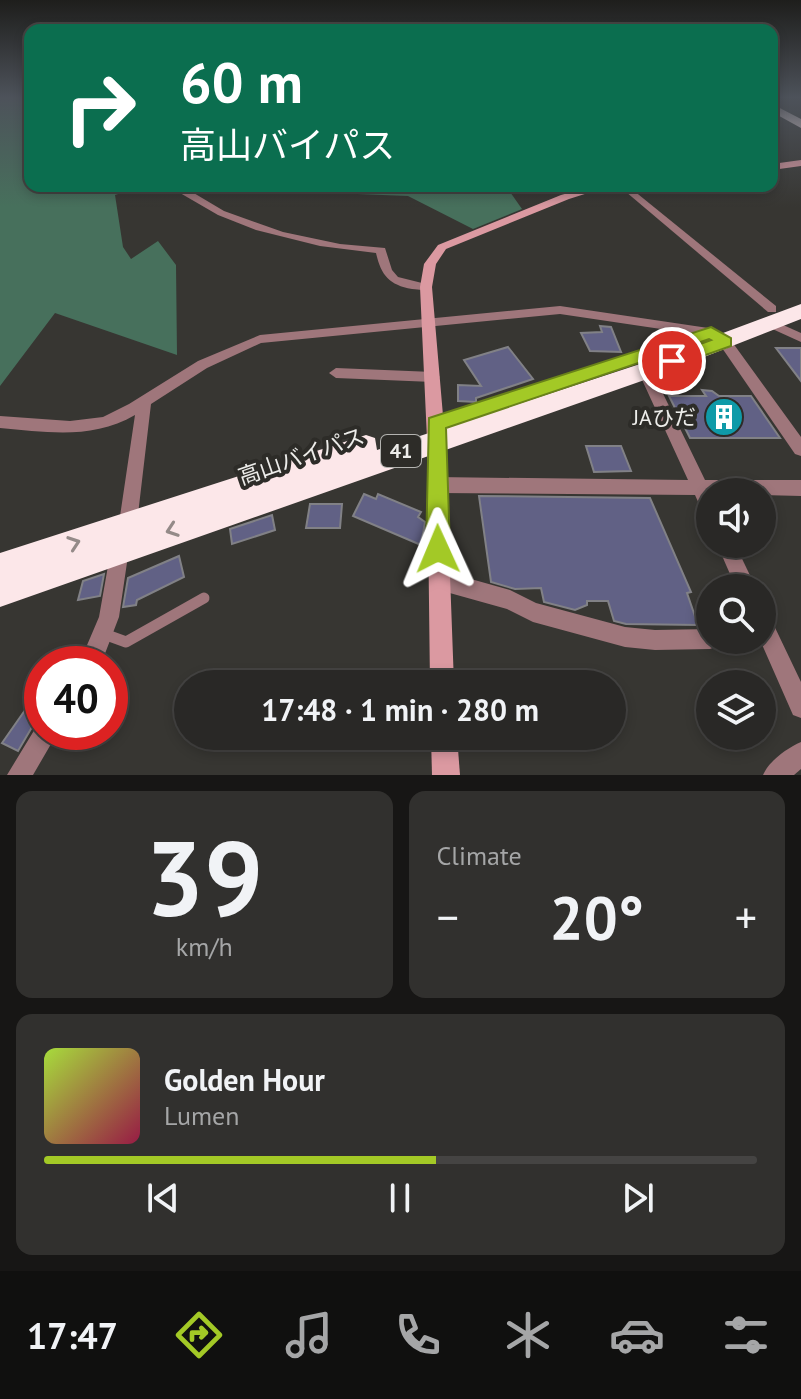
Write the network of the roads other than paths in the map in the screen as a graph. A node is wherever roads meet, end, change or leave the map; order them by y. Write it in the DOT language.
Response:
graph roads {
  1 [pos="801,163"];
  2 [pos="778,166"];
  3 [pos="183,192"];
  4 [pos="583,192"];
  5 [pos="630,192"];
  6 [pos="426,287"];
  7 [pos="801,296"];
  8 [pos="801,311"];
  9 [pos="772,317"];
  10 [pos="431,321"];
  11 [pos="718,337"];
  12 [pos="801,338"];
  13 [pos="645,371"];
  14 [pos="336,373"];
  15 [pos="433,377"];
  16 [pos="144,404"];
  17 [pos="0,422"];
  18 [pos="436,431"];
  19 [pos="801,449"];
  20 [pos="696,479"];
  21 [pos="436,485"];
  22 [pos="696,488"];
  23 [pos="776,488"];
  24 [pos="801,488"];
  25 [pos="124,536"];
  26 [pos="0,569"];
  27 [pos="439,580"];
  28 [pos="0,590"];
  29 [pos="204,598"];
  30 [pos="104,634"];
  31 [pos="696,639"];
  32 [pos="98,646"];
  33 [pos="775,654"];
  34 [pos="442,670"];
  35 [pos="801,707"];
  36 [pos="35,750"];
  37 [pos="445,750"];
  38 [pos="801,754"];
  39 [pos="19,775"];
  40 [pos="446,775"];
  41 [pos="775,775"];
  1 -- 2 [label="street"];
  3 -- 6 [label="street"];
  4 -- 6 [label="street"];
  5 -- 9 [label="street"];
  6 -- 10 [label="street"];
  7 -- 9 [label="highway, 高山バイパス / 41"];
  8 -- 9 [label="highway, 高山バイパス / 41"];
  9 -- 11 [label="highway, 高山バイパス / 41"];
  9 -- 12 [label="street"];
  10 -- 11 [label="street"];
  10 -- 15 [label="street"];
  10 -- 16 [label="street"];
  11 -- 13 [label="highway, 高山バイパス / 41"];
  11 -- 18 [label="highway, 高山バイパス / 41"];
  11 -- 19 [label="street"];
  13 -- 18 [label="highway, 高山バイパス / 41"];
  13 -- 20 [label="street"];
  14 -- 15 [label="street"];
  15 -- 18 [label="street"];
  16 -- 17 [label="street"];
  16 -- 25 [label="street"];
  18 -- 21 [label="street"];
  18 -- 25 [label="highway, 高山バイパス / 41"];
  21 -- 22 [label="street"];
  21 -- 27 [label="street"];
  23 -- 24 [label="street"];
  26 -- 25 [label="highway, 高山バイパス / 41, one-way"];
  25 -- 28 [label="highway, 高山バイパス / 41"];
  25 -- 30 [label="street"];
  27 -- 31 [label="street"];
  27 -- 34 [label="street"];
  29 -- 30 [label="lane"];
  30 -- 32 [label="street"];
  33 -- 35 [label="street"];
  36 -- 39 [label="street"];
  37 -- 40 [label="street"];
  38 -- 41 [label="street"];
}
